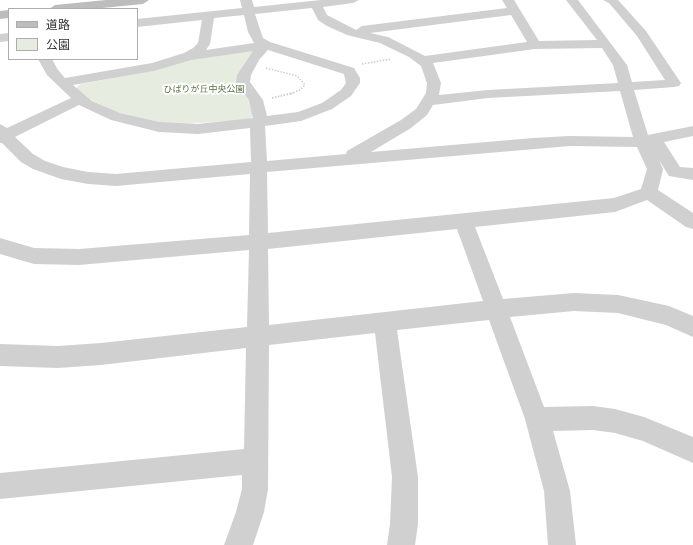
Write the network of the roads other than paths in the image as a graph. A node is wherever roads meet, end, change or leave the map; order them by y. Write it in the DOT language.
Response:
graph roads {
  1 [pos="143,0"];
  2 [pos="353,0"];
  3 [pos="508,0"];
  4 [pos="572,0"];
  5 [pos="609,0"];
  6 [pos="316,4"];
  7 [pos="247,5"];
  8 [pos="65,8"];
  9 [pos="514,11"];
  10 [pos="208,15"];
  11 [pos="138,23"];
  12 [pos="351,32"];
  13 [pos="606,44"];
  14 [pos="265,45"];
  15 [pos="535,45"];
  16 [pos="189,56"];
  17 [pos="419,57"];
  18 [pos="46,60"];
  19 [pos="62,83"];
  20 [pos="627,87"];
  21 [pos="80,99"];
  22 [pos="429,100"];
  23 [pos="259,122"];
  24 [pos="693,131"];
  25 [pos="2,134"];
  26 [pos="649,142"];
  27 [pos="346,159"];
  28 [pos="259,167"];
  29 [pos="693,174"];
  30 [pos="649,193"];
  31 [pos="463,220"];
  32 [pos="693,222"];
  33 [pos="258,242"];
  34 [pos="0,246"];
  35 [pos="498,310"];
  36 [pos="385,323"];
  37 [pos="693,327"];
  38 [pos="258,337"];
  39 [pos="0,356"];
  40 [pos="537,419"];
  41 [pos="693,450"];
  42 [pos="256,461"];
  43 [pos="0,486"];
  44 [pos="238,545"];
  45 [pos="401,545"];
  46 [pos="562,545"];
  1 -- 8 [label="street"];
  2 -- 6 [label="street"];
  3 -- 9 [label="street"];
  4 -- 13 [label="street"];
  5 -- 20 [label="street"];
  6 -- 7 [label="street"];
  6 -- 12 [label="street"];
  7 -- 10 [label="street"];
  7 -- 14 [label="street"];
  9 -- 12 [label="street"];
  9 -- 15 [label="street"];
  10 -- 11 [label="street"];
  10 -- 16 [label="street"];
  12 -- 17 [label="street"];
  13 -- 15 [label="street"];
  13 -- 20 [label="street"];
  14 -- 16 [label="street"];
  14 -- 23 [label="street"];
  14 -- 23 [label="street"];
  15 -- 17 [label="street"];
  16 -- 19 [label="street"];
  17 -- 22 [label="street"];
  18 -- 19 [label="street"];
  19 -- 21 [label="street"];
  20 -- 22 [label="street"];
  20 -- 26 [label="street"];
  21 -- 23 [label="street"];
  21 -- 25 [label="street"];
  22 -- 27 [label="street"];
  23 -- 28 [label="street"];
  24 -- 26 [label="street"];
  25 -- 28 [label="street"];
  26 -- 27 [label="street"];
  26 -- 29 [label="street"];
  26 -- 30 [label="street"];
  27 -- 28 [label="street"];
  28 -- 33 [label="street"];
  30 -- 31 [label="street"];
  30 -- 32 [label="street"];
  31 -- 33 [label="street"];
  31 -- 35 [label="street"];
  33 -- 34 [label="street"];
  33 -- 38 [label="street"];
  35 -- 36 [label="street"];
  35 -- 37 [label="street"];
  35 -- 40 [label="street"];
  36 -- 38 [label="street"];
  36 -- 45 [label="street"];
  38 -- 39 [label="street"];
  38 -- 42 [label="street"];
  40 -- 41 [label="street"];
  40 -- 46 [label="street"];
  42 -- 43 [label="street"];
  42 -- 44 [label="street"];
}
